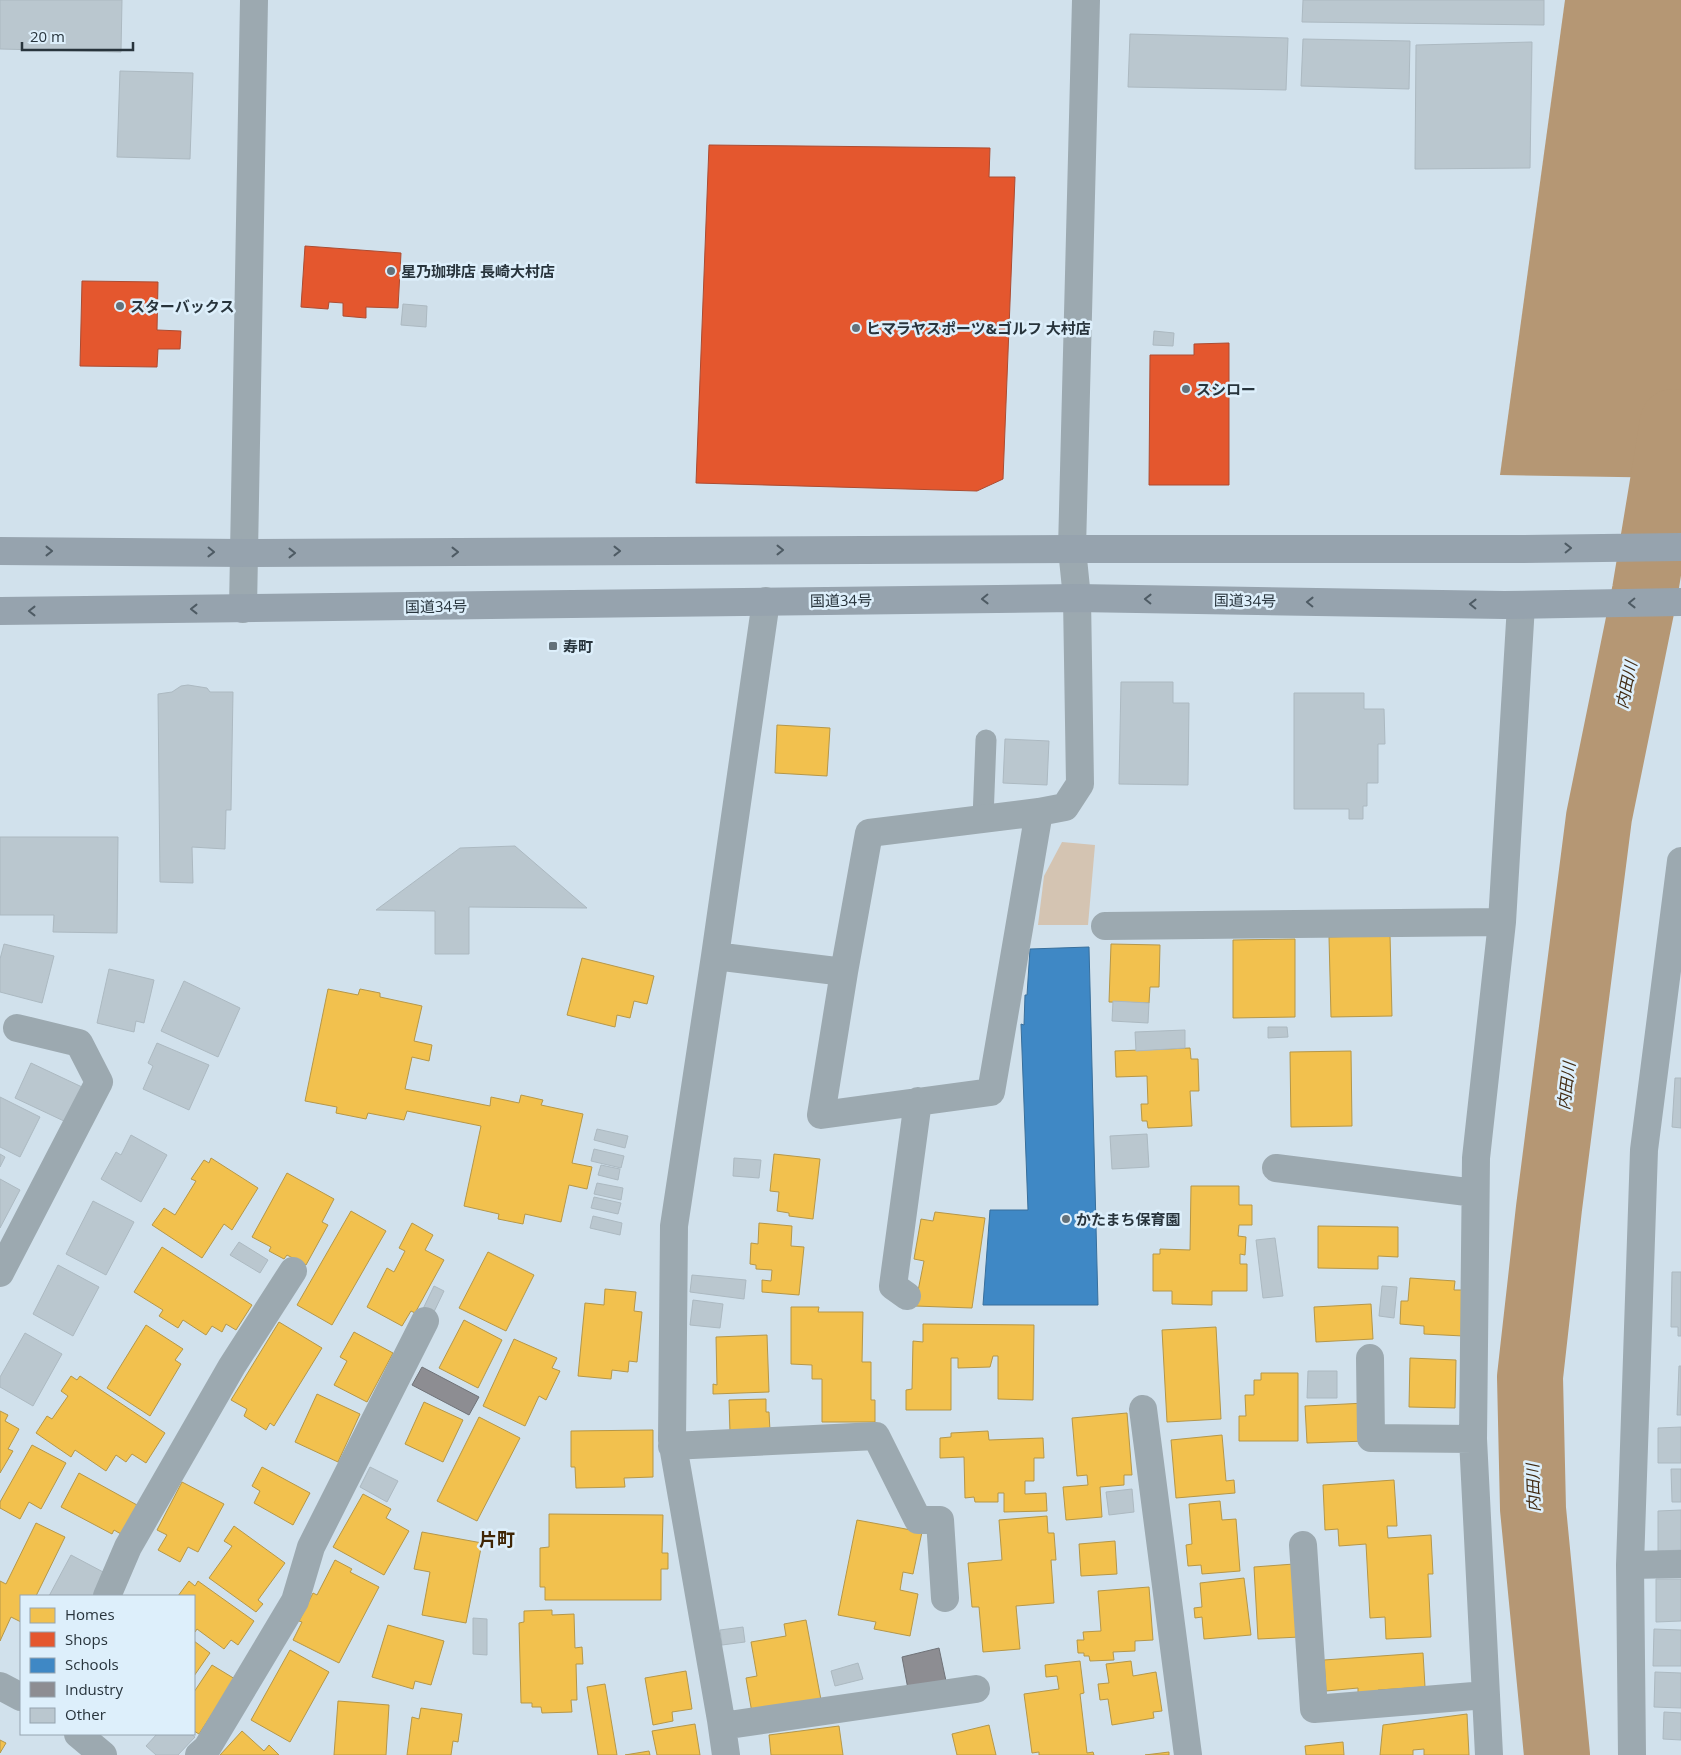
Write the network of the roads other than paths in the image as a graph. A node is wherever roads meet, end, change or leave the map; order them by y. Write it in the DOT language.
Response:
graph roads {
  1 [pos="254,0"];
  2 [pos="1086,0"];
  3 [pos="1681,547"];
  4 [pos="1072,549"];
  5 [pos="0,551"];
  6 [pos="244,553"];
  7 [pos="1077,598"];
  8 [pos="766,601"];
  9 [pos="1681,602"];
  10 [pos="1521,605"];
  11 [pos="243,609"];
  12 [pos="0,611"];
  13 [pos="986,740"];
  14 [pos="1039,812"];
  15 [pos="983,819"];
  16 [pos="1681,861"];
  17 [pos="1502,922"];
  18 [pos="1105,926"];
  19 [pos="715,956"];
  20 [pos="844,972"];
  21 [pos="17,1028"];
  22 [pos="918,1101"];
  23 [pos="1276,1168"];
  24 [pos="1475,1193"];
  25 [pos="293,1271"];
  26 [pos="0,1273"];
  27 [pos="908,1296"];
  28 [pos="425,1321"];
  29 [pos="1370,1358"];
  30 [pos="1143,1409"];
  31 [pos="1473,1439"];
  32 [pos="672,1446"];
  33 [pos="1303,1545"];
  34 [pos="1681,1564"];
  35 [pos="1630,1565"];
  36 [pos="107,1595"];
  37 [pos="945,1598"];
  38 [pos="0,1686"];
  39 [pos="976,1689"];
  40 [pos="1486,1695"];
  41 [pos="20,1696"];
  42 [pos="722,1726"];
  43 [pos="79,1735"];
  44 [pos="103,1755"];
  45 [pos="199,1755"];
  46 [pos="726,1755"];
  47 [pos="1188,1755"];
  48 [pos="1489,1755"];
  49 [pos="1632,1755"];
  1 -- 6 [label="street"];
  2 -- 4 [label="street"];
  4 -- 3 [label="highway, one-way"];
  6 -- 4 [label="highway, one-way"];
  4 -- 7 [label="street"];
  5 -- 6 [label="highway, one-way"];
  6 -- 11 [label="street"];
  7 -- 8 [label="highway, 国道34号, one-way"];
  10 -- 7 [label="highway, 国道34号, one-way"];
  7 -- 14 [label="street"];
  8 -- 11 [label="highway, 国道34号"];
  8 -- 19 [label="street"];
  9 -- 10 [label="highway, 国道34号, one-way"];
  10 -- 17 [label="street"];
  11 -- 12 [label="highway, 国道34号, one-way"];
  13 -- 15 [label="lane"];
  14 -- 15 [label="street"];
  14 -- 22 [label="street"];
  15 -- 20 [label="street"];
  16 -- 35 [label="street"];
  17 -- 18 [label="street"];
  17 -- 24 [label="street"];
  19 -- 20 [label="street"];
  19 -- 32 [label="street"];
  20 -- 22 [label="street"];
  21 -- 26 [label="street"];
  22 -- 27 [label="street"];
  23 -- 24 [label="street"];
  24 -- 31 [label="street"];
  25 -- 36 [label="street"];
  28 -- 45 [label="street"];
  29 -- 31 [label="street"];
  30 -- 47 [label="street"];
  31 -- 40 [label="street"];
  32 -- 37 [label="street"];
  32 -- 42 [label="street"];
  33 -- 40 [label="street"];
  34 -- 35 [label="street"];
  35 -- 49 [label="street"];
  38 -- 41 [label="street"];
  39 -- 42 [label="street"];
  40 -- 48 [label="street"];
  42 -- 46 [label="street"];
  43 -- 44 [label="street"];
}
